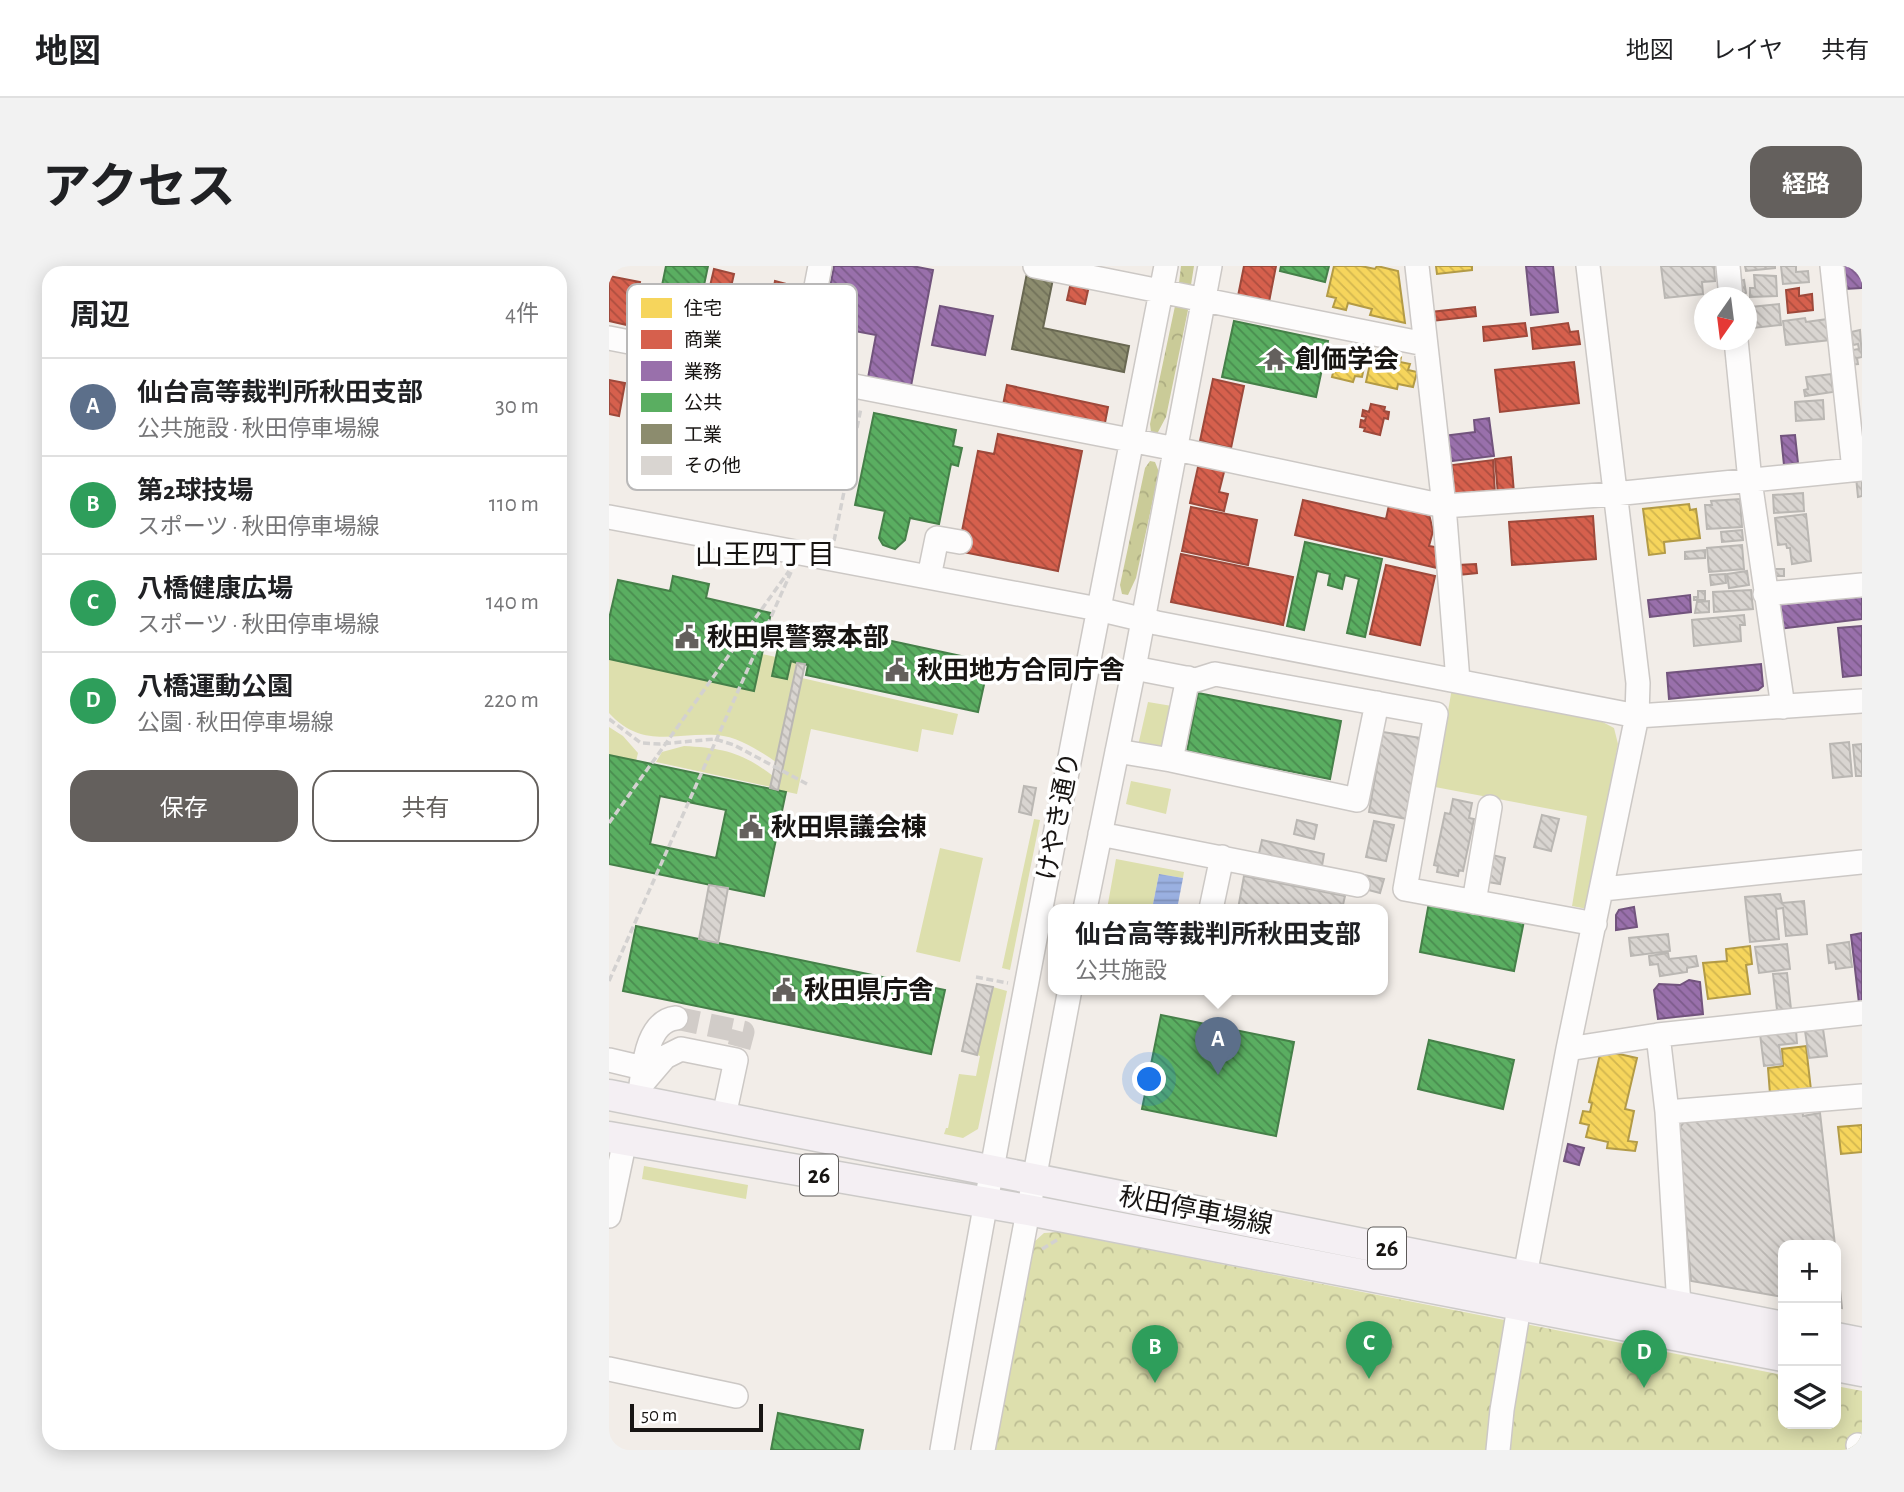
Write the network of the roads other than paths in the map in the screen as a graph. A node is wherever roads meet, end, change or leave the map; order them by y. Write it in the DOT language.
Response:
graph roads {
  1 [pos="820,266"];
  2 [pos="1035,266"];
  3 [pos="1166,266"];
  4 [pos="1210,266"];
  5 [pos="1417,266"];
  6 [pos="1588,266"];
  7 [pos="1728,266"];
  8 [pos="1832,266"];
  9 [pos="816,284"];
  10 [pos="1730,287"];
  11 [pos="1161,291"];
  12 [pos="1205,301"];
  13 [pos="609,338"];
  14 [pos="627,341"];
  15 [pos="1425,344"];
  16 [pos="1736,350"];
  17 [pos="857,387"];
  18 [pos="1130,441"];
  19 [pos="1176,449"];
  20 [pos="1858,469"];
  21 [pos="1750,481"];
  22 [pos="1614,494"];
  23 [pos="1444,506"];
  24 [pos="609,517"];
  25 [pos="960,542"];
  26 [pos="929,577"];
  27 [pos="1862,585"];
  28 [pos="1765,594"];
  29 [pos="1097,609"];
  30 [pos="1142,620"];
  31 [pos="1134,668"];
  32 [pos="1188,678"];
  33 [pos="1458,681"];
  34 [pos="1862,701"];
  35 [pos="1377,703"];
  36 [pos="1783,707"];
  37 [pos="1636,716"];
  38 [pos="1117,751"];
  39 [pos="1171,760"];
  40 [pos="1490,807"];
  41 [pos="1100,834"];
  42 [pos="1222,858"];
  43 [pos="1862,862"];
  44 [pos="1357,885"];
  45 [pos="1603,889"];
  46 [pos="1474,902"];
  47 [pos="1086,904"];
  48 [pos="1212,904"];
  49 [pos="1595,924"];
  50 [pos="1069,995"];
  51 [pos="1862,1013"];
  52 [pos="677,1018"];
  53 [pos="1658,1035"];
  54 [pos="1569,1049"];
  55 [pos="609,1060"];
  56 [pos="641,1084"];
  57 [pos="609,1095"];
  58 [pos="1862,1096"];
  59 [pos="1667,1112"];
  60 [pos="724,1116"];
  61 [pos="614,1145"];
  62 [pos="991,1169"];
  63 [pos="1036,1178"];
  64 [pos="984,1202"];
  65 [pos="1028,1210"];
  66 [pos="609,1216"];
  67 [pos="1525,1276"];
  68 [pos="1519,1307"];
  69 [pos="1679,1307"];
  70 [pos="1778,1326"];
  71 [pos="1841,1339"];
  72 [pos="1862,1343"];
  73 [pos="1778,1355"];
  74 [pos="1841,1367"];
  75 [pos="609,1369"];
  76 [pos="1862,1371"];
  77 [pos="736,1396"];
  78 [pos="942,1450"];
  79 [pos="983,1450"];
  80 [pos="1498,1450"];
  1 -- 9 [label="street"];
  2 -- 11 [label="street"];
  3 -- 11 [label="street, けやき通り"];
  4 -- 12 [label="street, けやき通り"];
  5 -- 15 [label="street"];
  6 -- 22 [label="street"];
  7 -- 10 [label="street"];
  8 -- 20 [label="street"];
  11 -- 12 [label="street"];
  11 -- 18 [label="street, けやき通り"];
  12 -- 15 [label="street"];
  12 -- 19 [label="street, けやき通り"];
  13 -- 14 [label="street"];
  15 -- 23 [label="street"];
  16 -- 21 [label="street"];
  17 -- 18 [label="street"];
  18 -- 19 [label="street"];
  18 -- 29 [label="street, けやき通り"];
  19 -- 23 [label="street"];
  19 -- 30 [label="street, けやき通り"];
  20 -- 21 [label="street"];
  21 -- 22 [label="street"];
  21 -- 28 [label="street"];
  22 -- 23 [label="street"];
  22 -- 37 [label="street"];
  23 -- 33 [label="street"];
  24 -- 26 [label="street"];
  25 -- 26 [label="street"];
  26 -- 29 [label="street"];
  27 -- 28 [label="street"];
  28 -- 36 [label="street"];
  29 -- 30 [label="street"];
  29 -- 62 [label="street, けやき通り"];
  30 -- 31 [label="street, けやき通り"];
  30 -- 33 [label="street"];
  31 -- 32 [label="street"];
  31 -- 38 [label="street, けやき通り"];
  32 -- 35 [label="street"];
  32 -- 39 [label="street"];
  33 -- 37 [label="street"];
  34 -- 36 [label="street"];
  35 -- 39 [label="street"];
  35 -- 46 [label="street"];
  36 -- 37 [label="street"];
  37 -- 45 [label="street"];
  38 -- 39 [label="street"];
  38 -- 41 [label="street, けやき通り"];
  40 -- 46 [label="street"];
  41 -- 42 [label="street"];
  41 -- 47 [label="street, けやき通り"];
  42 -- 44 [label="street"];
  42 -- 48 [label="street"];
  43 -- 45 [label="street"];
  45 -- 49 [label="street"];
  46 -- 49 [label="street"];
  49 -- 54 [label="street"];
  50 -- 63 [label="street"];
  51 -- 53 [label="street"];
  52 -- 56 [label="street"];
  53 -- 54 [label="street"];
  53 -- 59 [label="street"];
  54 -- 67 [label="street"];
  55 -- 56 [label="street"];
  56 -- 57 [label="main road, 秋田停車場線 / 26"];
  56 -- 60 [label="main road, 秋田停車場線 / 26"];
  56 -- 60 [label="street"];
  58 -- 59 [label="street"];
  59 -- 69 [label="street"];
  60 -- 62 [label="main road, 秋田停車場線 / 26"];
  61 -- 64 [label="main road, 秋田停車場線 / 26"];
  61 -- 66 [label="street"];
  62 -- 63 [label="main road, 秋田停車場線 / 26"];
  62 -- 64 [label="street, けやき通り"];
  63 -- 65 [label="street"];
  63 -- 67 [label="main road, 秋田停車場線 / 26"];
  64 -- 65 [label="main road, 秋田停車場線 / 26"];
  64 -- 78 [label="street, けやき通り"];
  65 -- 68 [label="main road, 秋田停車場線 / 26"];
  65 -- 79 [label="street"];
  67 -- 68 [label="street"];
  67 -- 69 [label="main road, 秋田停車場線 / 26"];
  68 -- 73 [label="main road, 秋田停車場線 / 26"];
  68 -- 80 [label="street"];
  69 -- 70 [label="main road, 秋田停車場線 / 26"];
  71 -- 72 [label="main road"];
  74 -- 76 [label="main road"];
  75 -- 77 [label="street"];
}
